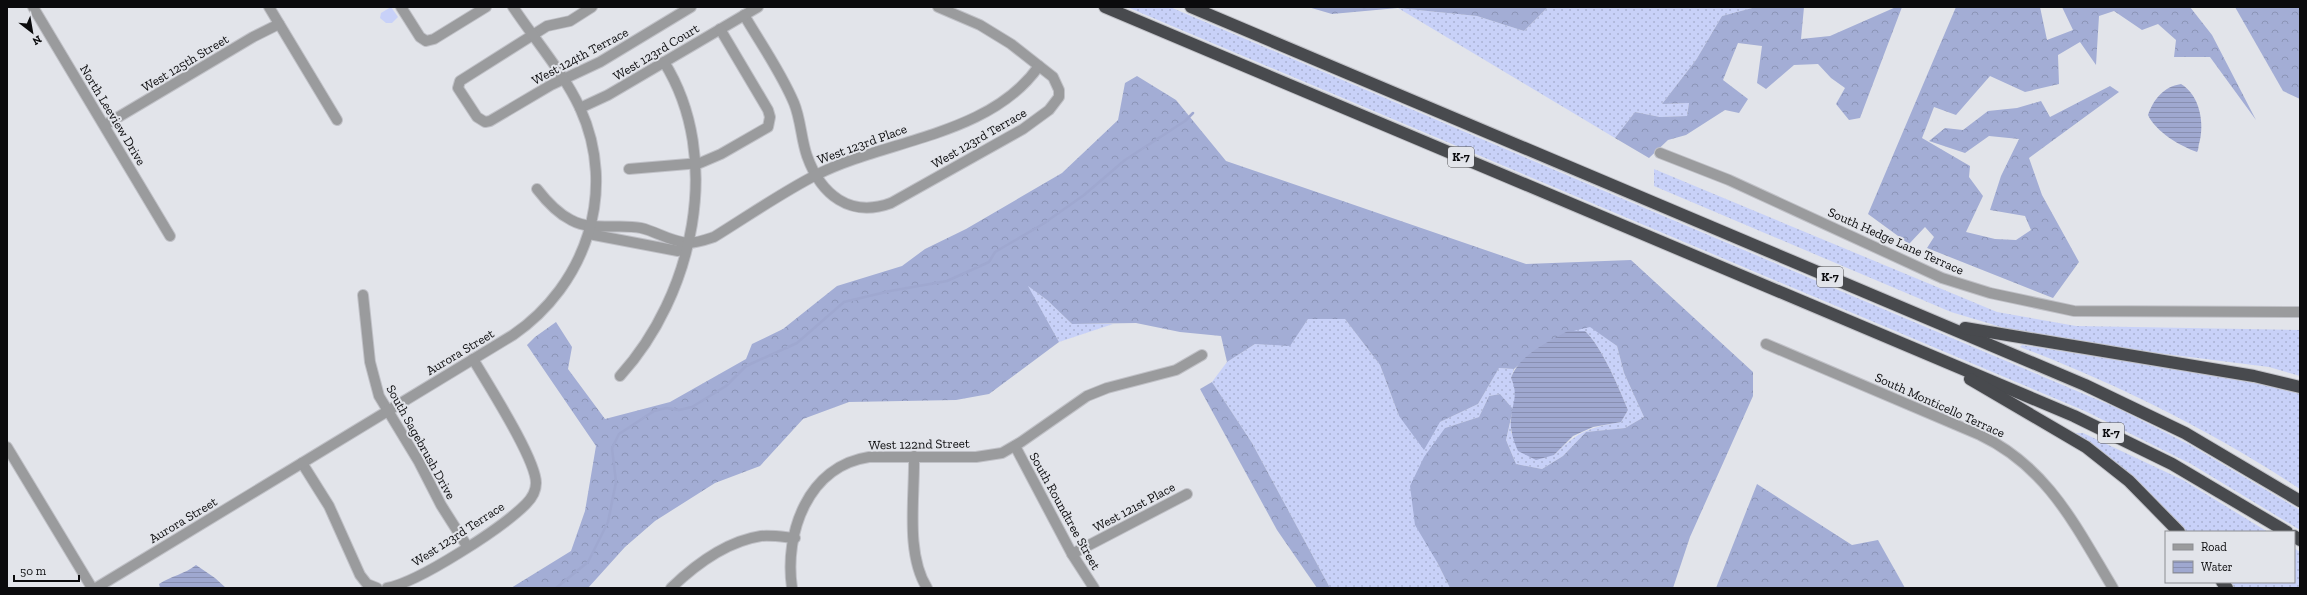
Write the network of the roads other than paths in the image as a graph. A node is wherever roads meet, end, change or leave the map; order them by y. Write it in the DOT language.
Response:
graph roads {
  1 [pos="33,7"];
  2 [pos="269,7"];
  3 [pos="401,7"];
  4 [pos="486,7"];
  5 [pos="513,7"];
  6 [pos="592,7"];
  7 [pos="691,7"];
  8 [pos="758,7"];
  9 [pos="938,7"];
  10 [pos="1105,7"];
  11 [pos="1191,7"];
  12 [pos="744,15"];
  13 [pos="279,24"];
  14 [pos="720,29"];
  15 [pos="533,36"];
  16 [pos="664,62"];
  17 [pos="1038,66"];
  18 [pos="563,79"];
  19 [pos="580,108"];
  20 [pos="337,120"];
  21 [pos="105,126"];
  22 [pos="1660,153"];
  23 [pos="694,163"];
  24 [pos="629,169"];
  25 [pos="816,175"];
  26 [pos="538,189"];
  27 [pos="595,209"];
  28 [pos="618,226"];
  29 [pos="591,230"];
  30 [pos="170,236"];
  31 [pos="689,243"];
  32 [pos="363,295"];
  33 [pos="2300,312"];
  34 [pos="1938,323"];
  35 [pos="1766,344"];
  36 [pos="1925,353"];
  37 [pos="1202,355"];
  38 [pos="473,359"];
  39 [pos="620,376"];
  40 [pos="2300,388"];
  41 [pos="388,411"];
  42 [pos="1014,446"];
  43 [pos="7,447"];
  44 [pos="914,456"];
  45 [pos="302,463"];
  46 [pos="1187,494"];
  47 [pos="2300,501"];
  48 [pos="2178,531"];
  49 [pos="2285,531"];
  50 [pos="795,538"];
  51 [pos="468,546"];
  52 [pos="1072,554"];
  53 [pos="92,588"];
  54 [pos="96,588"];
  55 [pos="375,588"];
  56 [pos="387,588"];
  57 [pos="671,588"];
  58 [pos="792,588"];
  59 [pos="927,588"];
  60 [pos="1094,588"];
  61 [pos="2113,588"];
  1 -- 21 [label="street, North Leeview Drive"];
  2 -- 13 [label="street"];
  3 -- 4 [label="street"];
  5 -- 15 [label="street, Aurora Street"];
  6 -- 15 [label="street"];
  7 -- 18 [label="street, West 124th Terrace"];
  8 -- 12 [label="street, West 123rd Court"];
  9 -- 17 [label="street"];
  10 -- 36 [label="highway, K-7"];
  11 -- 34 [label="highway, K-7"];
  12 -- 14 [label="street, West 123rd Court"];
  12 -- 25 [label="street"];
  13 -- 20 [label="street"];
  13 -- 21 [label="street, West 125th Street"];
  14 -- 16 [label="street, West 123rd Court"];
  14 -- 23 [label="street"];
  15 -- 18 [label="street, Aurora Street"];
  15 -- 18 [label="street, West 124th Terrace"];
  16 -- 19 [label="street, West 123rd Court"];
  16 -- 23 [label="street"];
  17 -- 25 [label="street, West 123rd Place"];
  17 -- 25 [label="street, West 123rd Terrace"];
  18 -- 19 [label="street, Aurora Street"];
  19 -- 27 [label="street, Aurora Street"];
  21 -- 30 [label="street, North Leeview Drive"];
  22 -- 33 [label="street, South Hedge Lane Terrace"];
  23 -- 24 [label="street"];
  23 -- 31 [label="street"];
  25 -- 31 [label="street, West 123rd Place"];
  26 -- 29 [label="street"];
  27 -- 28 [label="street"];
  27 -- 29 [label="street, Aurora Street"];
  28 -- 29 [label="street, West 123rd Place"];
  28 -- 31 [label="street, West 123rd Place"];
  29 -- 31 [label="street, West 123rd Place"];
  29 -- 38 [label="street, Aurora Street"];
  31 -- 39 [label="street"];
  32 -- 41 [label="street, South Sagebrush Drive"];
  34 -- 40 [label="highway"];
  34 -- 47 [label="highway, K-7"];
  35 -- 61 [label="street, South Monticello Terrace"];
  36 -- 48 [label="highway"];
  36 -- 49 [label="highway, K-7"];
  37 -- 42 [label="street, West 122nd Street"];
  38 -- 41 [label="street, Aurora Street"];
  38 -- 51 [label="street, West 123rd Terrace"];
  41 -- 45 [label="street, Aurora Street"];
  41 -- 51 [label="street, South Sagebrush Drive"];
  42 -- 44 [label="street, West 122nd Street"];
  42 -- 52 [label="street, South Roundtree Street"];
  43 -- 53 [label="street"];
  44 -- 50 [label="street, West 122nd Street"];
  44 -- 59 [label="street"];
  45 -- 54 [label="street, Aurora Street"];
  45 -- 55 [label="street"];
  46 -- 52 [label="street, West 121st Place"];
  50 -- 57 [label="street"];
  50 -- 58 [label="street, West 122nd Street"];
  51 -- 56 [label="street, West 123rd Terrace"];
  52 -- 60 [label="street, South Roundtree Street"];
}
